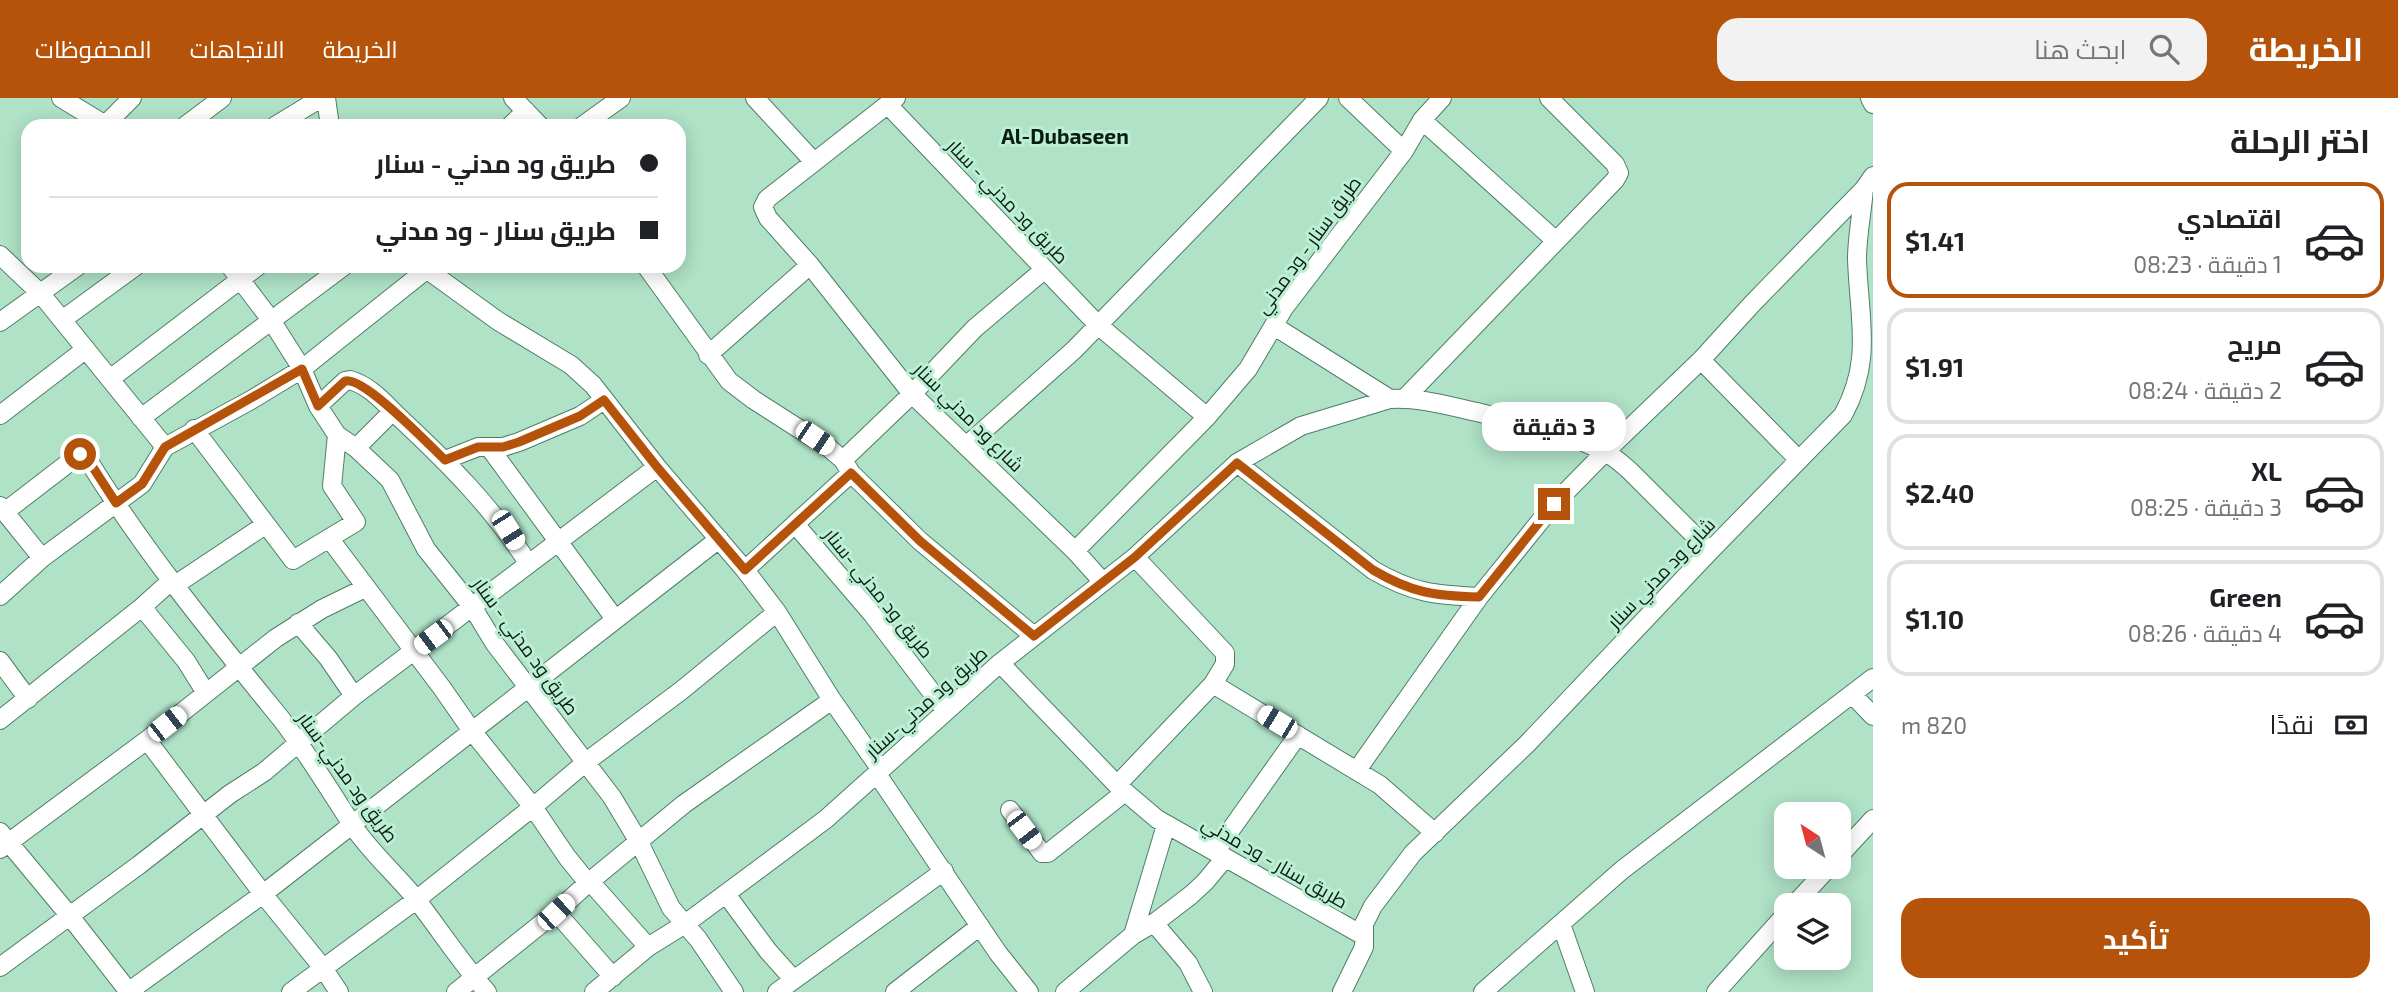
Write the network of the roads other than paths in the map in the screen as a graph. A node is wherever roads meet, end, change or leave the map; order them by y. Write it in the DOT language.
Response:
graph roads {
  1 [pos="61,98"];
  2 [pos="132,98"];
  3 [pos="222,98"];
  4 [pos="324,98"];
  5 [pos="621,98"];
  6 [pos="755,98"];
  7 [pos="1319,98"];
  8 [pos="1348,98"];
  9 [pos="1442,98"];
  10 [pos="1549,98"];
  11 [pos="1870,98"];
  12 [pos="517,102"];
  13 [pos="892,102"];
  14 [pos="1873,104"];
  15 [pos="96,119"];
  16 [pos="112,119"];
  17 [pos="194,119"];
  18 [pos="287,119"];
  19 [pos="328,119"];
  20 [pos="512,119"];
  21 [pos="533,119"];
  22 [pos="592,119"];
  23 [pos="1422,120"];
  24 [pos="1404,151"];
  25 [pos="814,162"];
  26 [pos="1868,183"];
  27 [pos="763,207"];
  28 [pos="1556,241"];
  29 [pos="0,256"];
  30 [pos="810,265"];
  31 [pos="21,267"];
  32 [pos="1045,269"];
  33 [pos="26,273"];
  34 [pos="69,273"];
  35 [pos="126,273"];
  36 [pos="235,273"];
  37 [pos="335,273"];
  38 [pos="418,273"];
  39 [pos="432,273"];
  40 [pos="651,273"];
  41 [pos="41,294"];
  42 [pos="62,320"];
  43 [pos="271,320"];
  44 [pos="0,322"];
  45 [pos="1098,325"];
  46 [pos="1274,326"];
  47 [pos="86,349"];
  48 [pos="708,355"];
  49 [pos="1702,360"];
  50 [pos="302,369"];
  51 [pos="110,379"];
  52 [pos="912,394"];
  53 [pos="1397,399"];
  54 [pos="604,400"];
  55 [pos="318,406"];
  56 [pos="393,411"];
  57 [pos="0,415"];
  58 [pos="1207,417"];
  59 [pos="141,418"];
  60 [pos="194,429"];
  61 [pos="337,435"];
  62 [pos="966,446"];
  63 [pos="165,447"];
  64 [pos="489,447"];
  65 [pos="356,448"];
  66 [pos="1605,452"];
  67 [pos="445,460"];
  68 [pos="1799,460"];
  69 [pos="1237,463"];
  70 [pos="657,467"];
  71 [pos="847,467"];
  72 [pos="116,503"];
  73 [pos="2,508"];
  74 [pos="794,524"];
  75 [pos="265,525"];
  76 [pos="329,538"];
  77 [pos="719,539"];
  78 [pos="557,541"];
  79 [pos="1075,551"];
  80 [pos="1710,551"];
  81 [pos="1135,557"];
  82 [pos="42,558"];
  83 [pos="528,563"];
  84 [pos="745,570"];
  85 [pos="1102,582"];
  86 [pos="173,583"];
  87 [pos="366,588"];
  88 [pos="0,596"];
  89 [pos="1479,597"];
  90 [pos="142,607"];
  91 [pos="473,608"];
  92 [pos="777,612"];
  93 [pos="615,619"];
  94 [pos="298,623"];
  95 [pos="1034,636"];
  96 [pos="414,652"];
  97 [pos="0,661"];
  98 [pos="1000,663"];
  99 [pos="238,668"];
  100 [pos="1873,678"];
  101 [pos="1213,684"];
  102 [pos="527,688"];
  103 [pos="206,693"];
  104 [pos="1852,694"];
  105 [pos="354,696"];
  106 [pos="28,699"];
  107 [pos="832,700"];
  108 [pos="946,711"];
  109 [pos="1873,716"];
  110 [pos="0,720"];
  111 [pos="472,731"];
  112 [pos="1298,735"];
  113 [pos="147,740"];
  114 [pos="298,744"];
  115 [pos="586,762"];
  116 [pos="1357,770"];
  117 [pos="879,772"];
  118 [pos="1121,788"];
  119 [pos="533,807"];
  120 [pos="1010,810"];
  121 [pos="204,815"];
  122 [pos="1873,819"];
  123 [pos="352,825"];
  124 [pos="1166,825"];
  125 [pos="1435,833"];
  126 [pos="3,841"];
  127 [pos="639,842"];
  128 [pos="1852,842"];
  129 [pos="1220,855"];
  130 [pos="944,871"];
  131 [pos="1818,879"];
  132 [pos="588,883"];
  133 [pos="1805,893"];
  134 [pos="263,894"];
  135 [pos="726,894"];
  136 [pos="416,900"];
  137 [pos="556,912"];
  138 [pos="69,915"];
  139 [pos="685,923"];
  140 [pos="1154,923"];
  141 [pos="1561,924"];
  142 [pos="980,926"];
  143 [pos="1774,927"];
  144 [pos="1133,935"];
  145 [pos="1364,936"];
  146 [pos="648,947"];
  147 [pos="0,967"];
  148 [pos="323,968"];
  149 [pos="474,978"];
  150 [pos="793,979"];
  151 [pos="608,986"];
  152 [pos="129,992"];
  153 [pos="291,992"];
  154 [pos="339,992"];
  155 [pos="456,992"];
  156 [pos="487,992"];
  157 [pos="734,992"];
  158 [pos="776,992"];
  159 [pos="895,992"];
  160 [pos="1029,992"];
  161 [pos="1065,992"];
  162 [pos="1203,992"];
  163 [pos="1342,992"];
  164 [pos="1483,992"];
  165 [pos="1585,992"];
  166 [pos="1716,992"];
  1 -- 15 [label="street"];
  2 -- 16 [label="street"];
  3 -- 17 [label="street"];
  4 -- 18 [label="street"];
  4 -- 19 [label="street"];
  5 -- 22 [label="street"];
  6 -- 25 [label="street"];
  7 -- 45 [label="street"];
  8 -- 24 [label="street"];
  9 -- 23 [label="street, طريق سنار - ود مدني"];
  10 -- 28 [label="street"];
  11 -- 14 [label="street"];
  12 -- 20 [label="street"];
  12 -- 21 [label="street"];
  13 -- 25 [label="street, طريق ود مدني - سنار"];
  13 -- 32 [label="street, طريق ود مدني - سنار"];
  23 -- 24 [label="street, طريق سنار - ود مدني"];
  23 -- 28 [label="street"];
  24 -- 46 [label="street, طريق سنار - ود مدني"];
  25 -- 27 [label="street, طريق ود مدني - سنار"];
  26 -- 49 [label="street"];
  26 -- 68 [label="street, شارع ود مدني سنار"];
  27 -- 30 [label="street, شارع ود مدني سنار"];
  28 -- 53 [label="street"];
  29 -- 31 [label="street"];
  30 -- 48 [label="street"];
  30 -- 52 [label="street, شارع ود مدني سنار"];
  32 -- 45 [label="street, طريق ود مدني - سنار"];
  32 -- 52 [label="street"];
  33 -- 41 [label="street"];
  34 -- 41 [label="street"];
  35 -- 42 [label="street"];
  36 -- 43 [label="street"];
  36 -- 51 [label="street"];
  37 -- 43 [label="street"];
  38 -- 50 [label="street"];
  39 -- 54 [label="street"];
  40 -- 48 [label="street"];
  41 -- 42 [label="street"];
  41 -- 44 [label="street"];
  42 -- 47 [label="street"];
  43 -- 50 [label="street"];
  43 -- 59 [label="street"];
  45 -- 58 [label="street"];
  45 -- 62 [label="street"];
  46 -- 53 [label="street"];
  46 -- 58 [label="street, طريق سنار - ود مدني"];
  47 -- 51 [label="street"];
  47 -- 57 [label="street"];
  48 -- 71 [label="street"];
  49 -- 66 [label="street"];
  49 -- 68 [label="street"];
  50 -- 55 [label="street"];
  50 -- 60 [label="street"];
  51 -- 59 [label="street"];
  52 -- 62 [label="street, شارع ود مدني سنار"];
  52 -- 71 [label="street"];
  53 -- 66 [label="street"];
  53 -- 69 [label="street, طريق ود مدني-سنار"];
  54 -- 64 [label="street"];
  54 -- 70 [label="street"];
  55 -- 56 [label="street"];
  55 -- 61 [label="street, طريق ود مدني - سنار"];
  56 -- 65 [label="street"];
  56 -- 67 [label="street"];
  58 -- 79 [label="street, طريق سنار - ود مدني"];
  59 -- 63 [label="street"];
  60 -- 63 [label="street"];
  60 -- 75 [label="street"];
  61 -- 65 [label="street, طريق ود مدني - سنار"];
  61 -- 76 [label="street"];
  62 -- 79 [label="street, شارع ود مدني سنار"];
  63 -- 72 [label="street"];
  64 -- 67 [label="street"];
  64 -- 78 [label="street"];
  65 -- 91 [label="street, طريق ود مدني - سنار"];
  66 -- 80 [label="street"];
  66 -- 89 [label="street"];
  67 -- 83 [label="street"];
  68 -- 80 [label="street, شارع ود مدني سنار"];
  69 -- 81 [label="street, طريق ود مدني-سنار"];
  69 -- 89 [label="street"];
  70 -- 77 [label="street"];
  70 -- 78 [label="street"];
  71 -- 74 [label="street"];
  71 -- 95 [label="street"];
  72 -- 73 [label="street"];
  72 -- 82 [label="street"];
  72 -- 86 [label="street"];
  73 -- 82 [label="street"];
  74 -- 84 [label="street, طريق ود مدني -سنار"];
  74 -- 108 [label="street, طريق ود مدني -سنار"];
  75 -- 76 [label="street"];
  75 -- 86 [label="street"];
  76 -- 87 [label="street"];
  77 -- 84 [label="street"];
  77 -- 93 [label="street"];
  78 -- 83 [label="street"];
  78 -- 93 [label="street"];
  79 -- 85 [label="street, شارع ود مدني سنار"];
  80 -- 125 [label="street, شارع ود مدني سنار"];
  81 -- 85 [label="street, طريق ود مدني-سنار"];
  81 -- 101 [label="street"];
  82 -- 88 [label="street"];
  83 -- 91 [label="street"];
  84 -- 92 [label="street"];
  85 -- 95 [label="street, طريق ود مدني-سنار"];
  86 -- 90 [label="street"];
  86 -- 99 [label="street, طريق ود مدني-سنار"];
  87 -- 94 [label="street"];
  87 -- 96 [label="street"];
  89 -- 116 [label="street"];
  90 -- 103 [label="street"];
  90 -- 106 [label="street"];
  91 -- 96 [label="street"];
  91 -- 102 [label="street, طريق ود مدني - سنار"];
  92 -- 107 [label="street"];
  92 -- 115 [label="street"];
  93 -- 102 [label="street"];
  94 -- 99 [label="street"];
  94 -- 105 [label="street"];
  95 -- 98 [label="street, طريق ود مدني-سنار"];
  96 -- 105 [label="street"];
  96 -- 111 [label="street"];
  97 -- 106 [label="street"];
  98 -- 108 [label="street, طريق ود مدني-سنار"];
  98 -- 118 [label="street, طريق سنار - ود مدني"];
  99 -- 103 [label="street"];
  99 -- 114 [label="street, طريق ود مدني-سنار"];
  100 -- 104 [label="street"];
  101 -- 112 [label="street"];
  101 -- 118 [label="street"];
  102 -- 111 [label="street"];
  102 -- 115 [label="street, طريق ود مدني - سنار"];
  103 -- 113 [label="street"];
  104 -- 109 [label="street"];
  104 -- 141 [label="street"];
  105 -- 114 [label="street"];
  106 -- 110 [label="street"];
  107 -- 117 [label="street"];
  107 -- 127 [label="street"];
  108 -- 117 [label="street, طريق ود مدني-سنار"];
  111 -- 119 [label="street"];
  111 -- 123 [label="street"];
  112 -- 116 [label="street"];
  112 -- 129 [label="street"];
  113 -- 121 [label="street"];
  113 -- 126 [label="street"];
  114 -- 121 [label="street"];
  114 -- 123 [label="street, طريق ود مدني-سنار"];
  115 -- 119 [label="street"];
  115 -- 127 [label="street, طريق ود مدني - سنار"];
  116 -- 125 [label="street"];
  117 -- 130 [label="street"];
  117 -- 135 [label="street, طريق ود مدني-سنار"];
  118 -- 120 [label="street"];
  118 -- 124 [label="street, طريق سنار - ود مدني"];
  119 -- 132 [label="street"];
  119 -- 136 [label="street"];
  121 -- 134 [label="street"];
  121 -- 138 [label="street"];
  122 -- 128 [label="street"];
  123 -- 134 [label="street"];
  123 -- 136 [label="street, طريق ود مدني-سنار"];
  124 -- 129 [label="street, طريق سنار - ود مدني"];
  124 -- 144 [label="street"];
  125 -- 145 [label="street, شارع ود مدني سنار"];
  126 -- 138 [label="street"];
  127 -- 132 [label="street"];
  127 -- 139 [label="street, طريق ود مدني - سنار"];
  129 -- 140 [label="street"];
  129 -- 145 [label="street, طريق سنار - ود مدني"];
  130 -- 142 [label="street"];
  130 -- 150 [label="street"];
  131 -- 133 [label="street"];
  132 -- 137 [label="street"];
  132 -- 146 [label="street"];
  134 -- 148 [label="street"];
  134 -- 152 [label="street"];
  135 -- 139 [label="street, طريق ود مدني-سنار"];
  135 -- 150 [label="street"];
  136 -- 148 [label="street"];
  136 -- 149 [label="street, طريق ود مدني-سنار"];
  137 -- 149 [label="street"];
  137 -- 151 [label="street, طريق ود مدني-سنار"];
  138 -- 147 [label="street"];
  138 -- 152 [label="street"];
  139 -- 146 [label="street, طريق ود مدني-سنار"];
  139 -- 157 [label="street"];
  140 -- 144 [label="street"];
  140 -- 162 [label="street"];
  141 -- 164 [label="street"];
  141 -- 165 [label="street"];
  142 -- 159 [label="street"];
  142 -- 160 [label="street"];
  143 -- 166 [label="street"];
  144 -- 161 [label="street"];
  145 -- 163 [label="street, شارع ود مدني سنار"];
  146 -- 151 [label="street, طريق ود مدني-سنار"];
  148 -- 153 [label="street"];
  148 -- 154 [label="street"];
  149 -- 155 [label="street"];
  149 -- 156 [label="street, طريق ود مدني-سنار"];
  150 -- 158 [label="street"];
}
